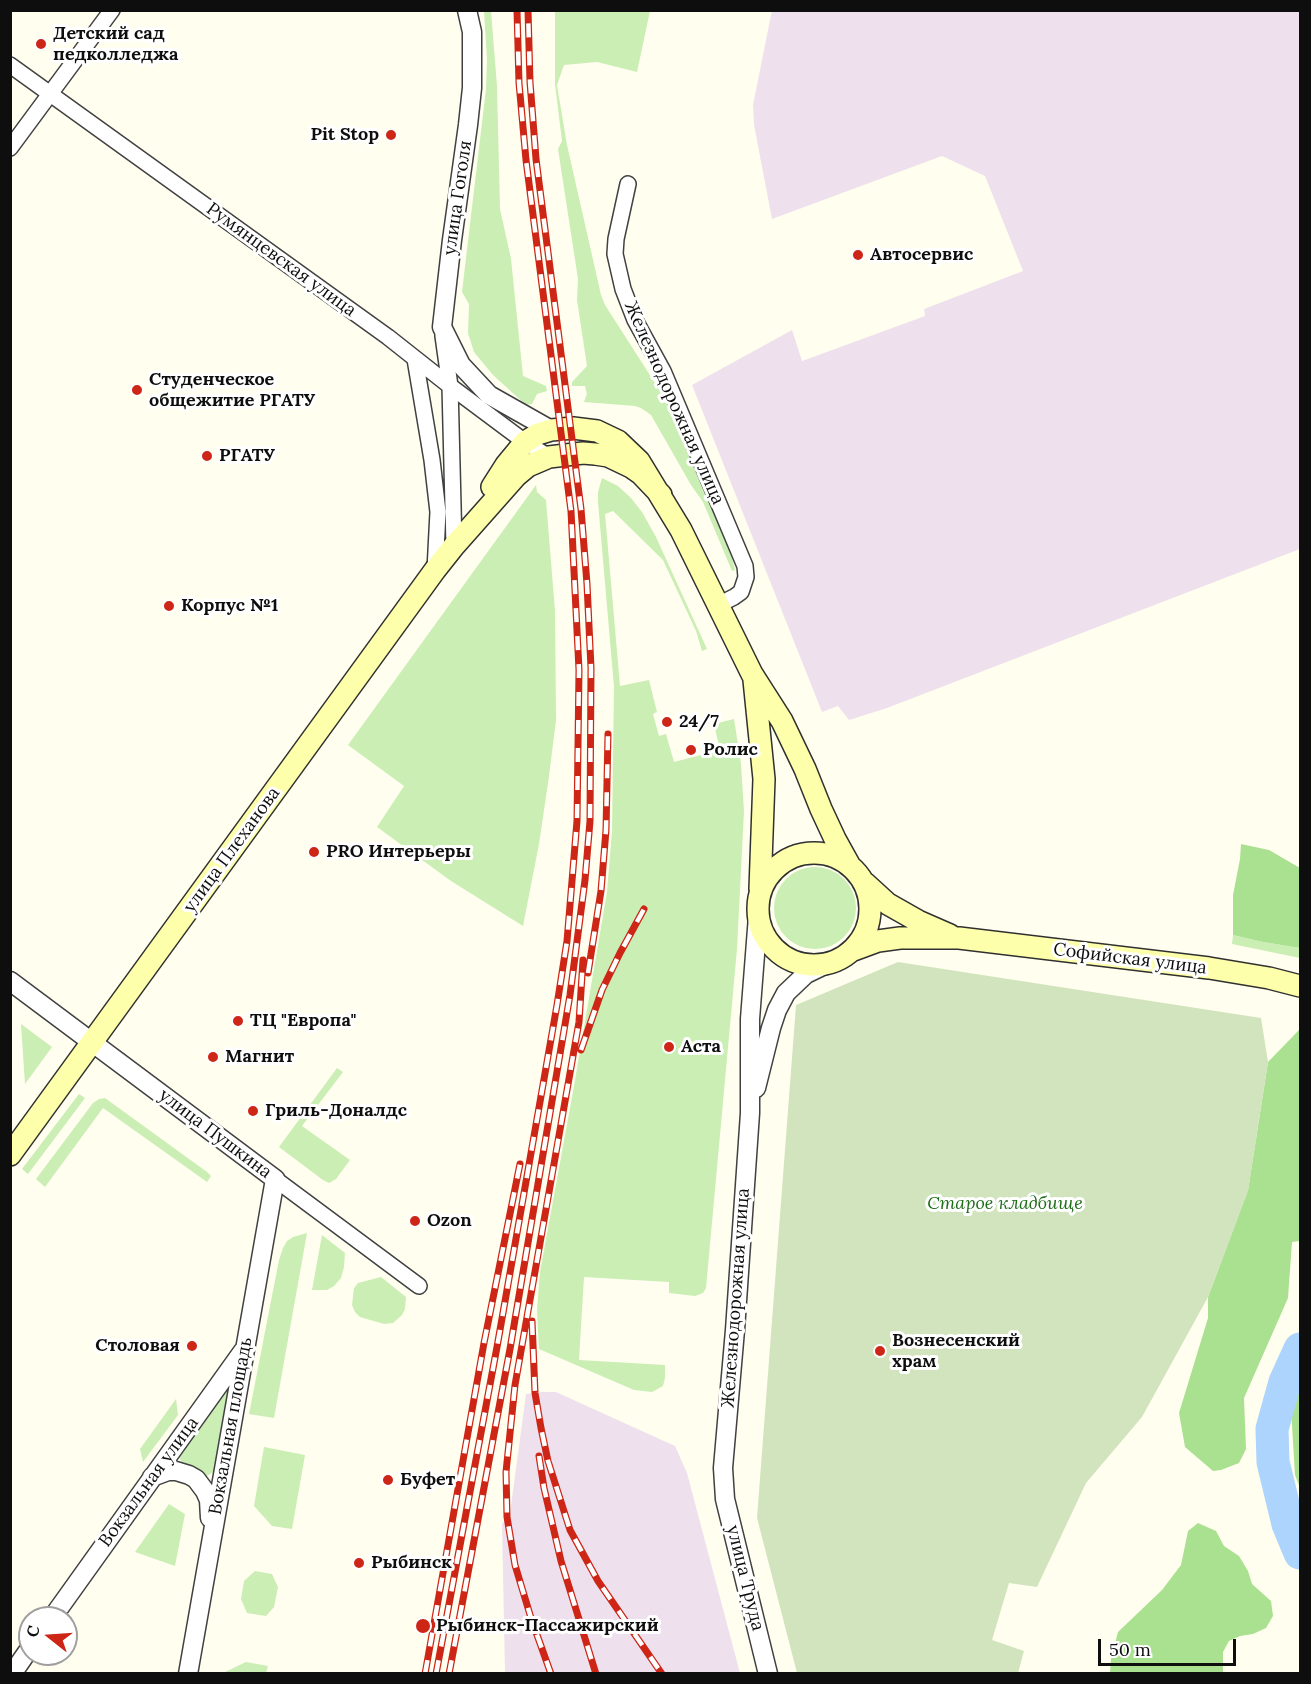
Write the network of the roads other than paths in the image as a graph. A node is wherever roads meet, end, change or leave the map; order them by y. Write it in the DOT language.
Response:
graph roads {
  1 [pos="112,10"];
  2 [pos="467,10"];
  3 [pos="10,65"];
  4 [pos="51,94"];
  5 [pos="10,148"];
  6 [pos="628,184"];
  7 [pos="442,327"];
  8 [pos="415,359"];
  9 [pos="450,386"];
  10 [pos="551,430"];
  11 [pos="525,442"];
  12 [pos="549,457"];
  13 [pos="661,495"];
  14 [pos="454,546"];
  15 [pos="435,570"];
  16 [pos="718,605"];
  17 [pos="754,677"];
  18 [pos="857,874"];
  19 [pos="759,906"];
  20 [pos="959,938"];
  21 [pos="842,956"];
  22 [pos="10,981"];
  23 [pos="1300,986"];
  24 [pos="93,1042"];
  25 [pos="750,1113"];
  26 [pos="10,1155"];
  27 [pos="275,1179"];
  28 [pos="418,1286"];
  29 [pos="246,1346"];
  30 [pos="152,1477"];
  31 [pos="723,1483"];
  32 [pos="210,1540"];
  33 [pos="61,1606"];
  34 [pos="188,1674"];
  35 [pos="768,1674"];
  1 -- 4 [label="street"];
  2 -- 7 [label="street, улица Гоголя"];
  3 -- 4 [label="street, Румянцевская улица"];
  4 -- 5 [label="street"];
  4 -- 8 [label="street, Румянцевская улица"];
  6 -- 16 [label="street, Железнодорожная улица"];
  7 -- 9 [label="street, улица Гоголя"];
  7 -- 10 [label="street"];
  8 -- 9 [label="street, Румянцевская улица"];
  8 -- 15 [label="street"];
  9 -- 11 [label="street, Румянцевская улица"];
  9 -- 14 [label="street, улица Гоголя"];
  10 -- 11 [label="main road, Железнодорожная улица"];
  10 -- 13 [label="main road, Железнодорожная улица"];
  11 -- 12 [label="street, Румянцевская улица"];
  11 -- 14 [label="main road, улица Плеханова"];
  12 -- 13 [label="main road, Железнодорожная улица"];
  12 -- 14 [label="main road, улица Плеханова"];
  13 -- 16 [label="main road, Железнодорожная улица"];
  14 -- 15 [label="main road, улица Плеханова"];
  15 -- 24 [label="main road, улица Плеханова"];
  16 -- 17 [label="main road, Железнодорожная улица"];
  17 -- 18 [label="main road, Железнодорожная улица"];
  17 -- 19 [label="main road, Железнодорожная улица"];
  18 -- 19 [label="main road"];
  18 -- 20 [label="main road, Софийская улица"];
  18 -- 21 [label="main road"];
  19 -- 21 [label="main road"];
  19 -- 25 [label="street, Железнодорожная улица"];
  20 -- 21 [label="main road, Софийская улица"];
  20 -- 23 [label="main road, Софийская улица"];
  21 -- 25 [label="street, Железнодорожная улица"];
  22 -- 24 [label="street, улица Пушкина"];
  24 -- 26 [label="main road, улица Плеханова"];
  24 -- 27 [label="street, улица Пушкина"];
  25 -- 31 [label="street, Железнодорожная улица"];
  27 -- 28 [label="street, улица Пушкина"];
  27 -- 29 [label="street, Вокзальная площадь"];
  29 -- 30 [label="street, Вокзальная улица"];
  29 -- 32 [label="street, Вокзальная площадь"];
  30 -- 32 [label="street"];
  30 -- 33 [label="street, Вокзальная улица"];
  31 -- 35 [label="street, улица Труда"];
  32 -- 34 [label="street, Вокзальная площадь"];
}
